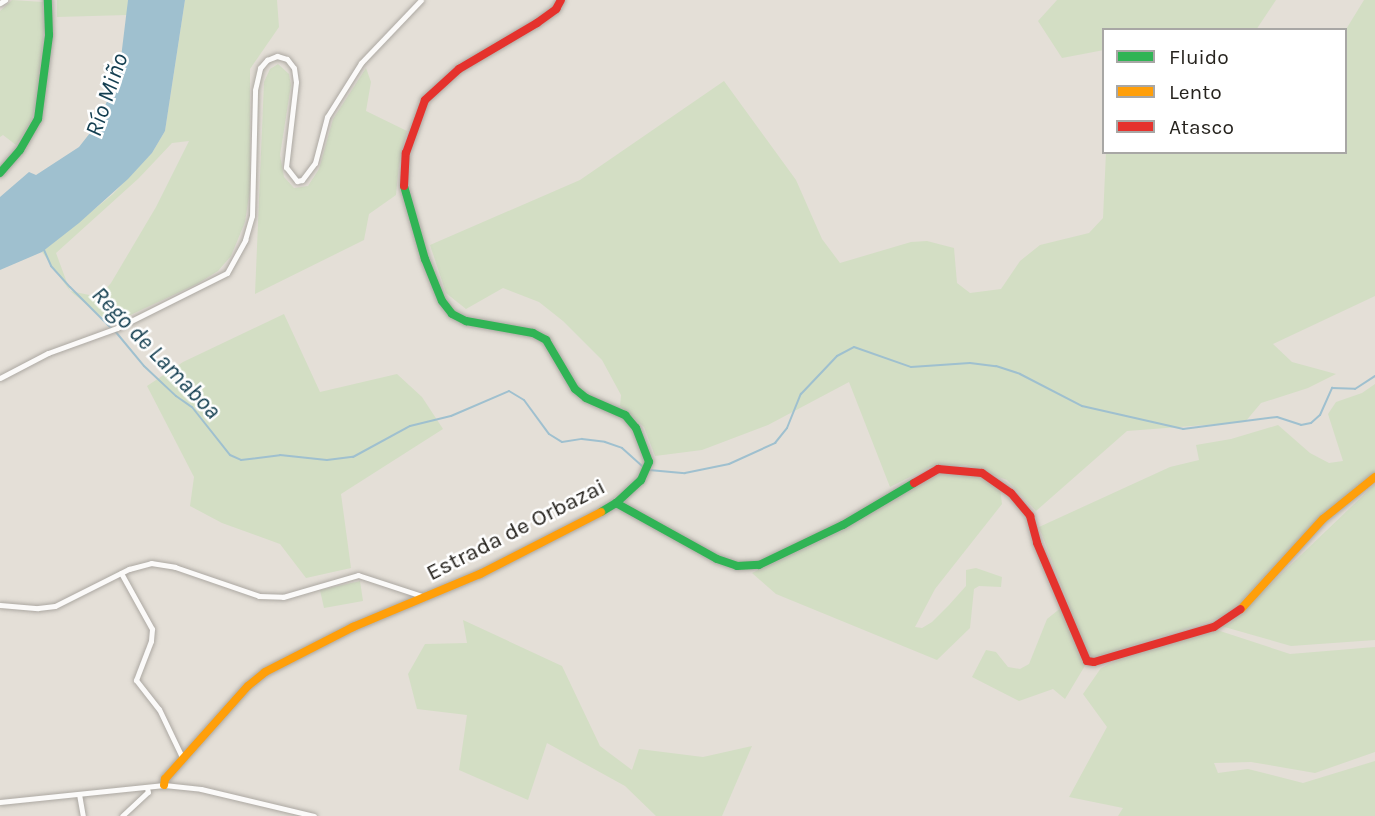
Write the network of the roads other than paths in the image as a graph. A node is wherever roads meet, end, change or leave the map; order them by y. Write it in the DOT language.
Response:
graph roads {
  1 [pos="5,0"];
  2 [pos="48,0"];
  3 [pos="421,0"];
  4 [pos="561,0"];
  5 [pos="0,3"];
  6 [pos="0,173"];
  7 [pos="0,378"];
  8 [pos="1375,477"];
  9 [pos="616,503"];
  10 [pos="121,573"];
  11 [pos="413,591"];
  12 [pos="425,597"];
  13 [pos="416,601"];
  14 [pos="0,605"];
  15 [pos="183,759"];
  16 [pos="167,785"];
  17 [pos="147,788"];
  18 [pos="79,794"];
  19 [pos="0,802"];
  20 [pos="83,816"];
  21 [pos="122,816"];
  22 [pos="314,816"];
  1 -- 5 [label="street"];
  2 -- 6 [label="street"];
  3 -- 7 [label="street"];
  4 -- 9 [label="street, Estrada de Orbazai"];
  8 -- 9 [label="street"];
  9 -- 12 [label="street, Estrada de Orbazai"];
  10 -- 11 [label="street"];
  10 -- 14 [label="street"];
  10 -- 15 [label="street"];
  11 -- 12 [label="street"];
  11 -- 13 [label="street"];
  12 -- 13 [label="street, Estrada de Orbazai"];
  13 -- 15 [label="street, Estrada de Orbazai"];
  15 -- 16 [label="street, Estrada de Orbazai"];
  16 -- 17 [label="street"];
  16 -- 22 [label="street"];
  17 -- 18 [label="street"];
  17 -- 21 [label="street"];
  18 -- 19 [label="street"];
  18 -- 20 [label="street"];
}
